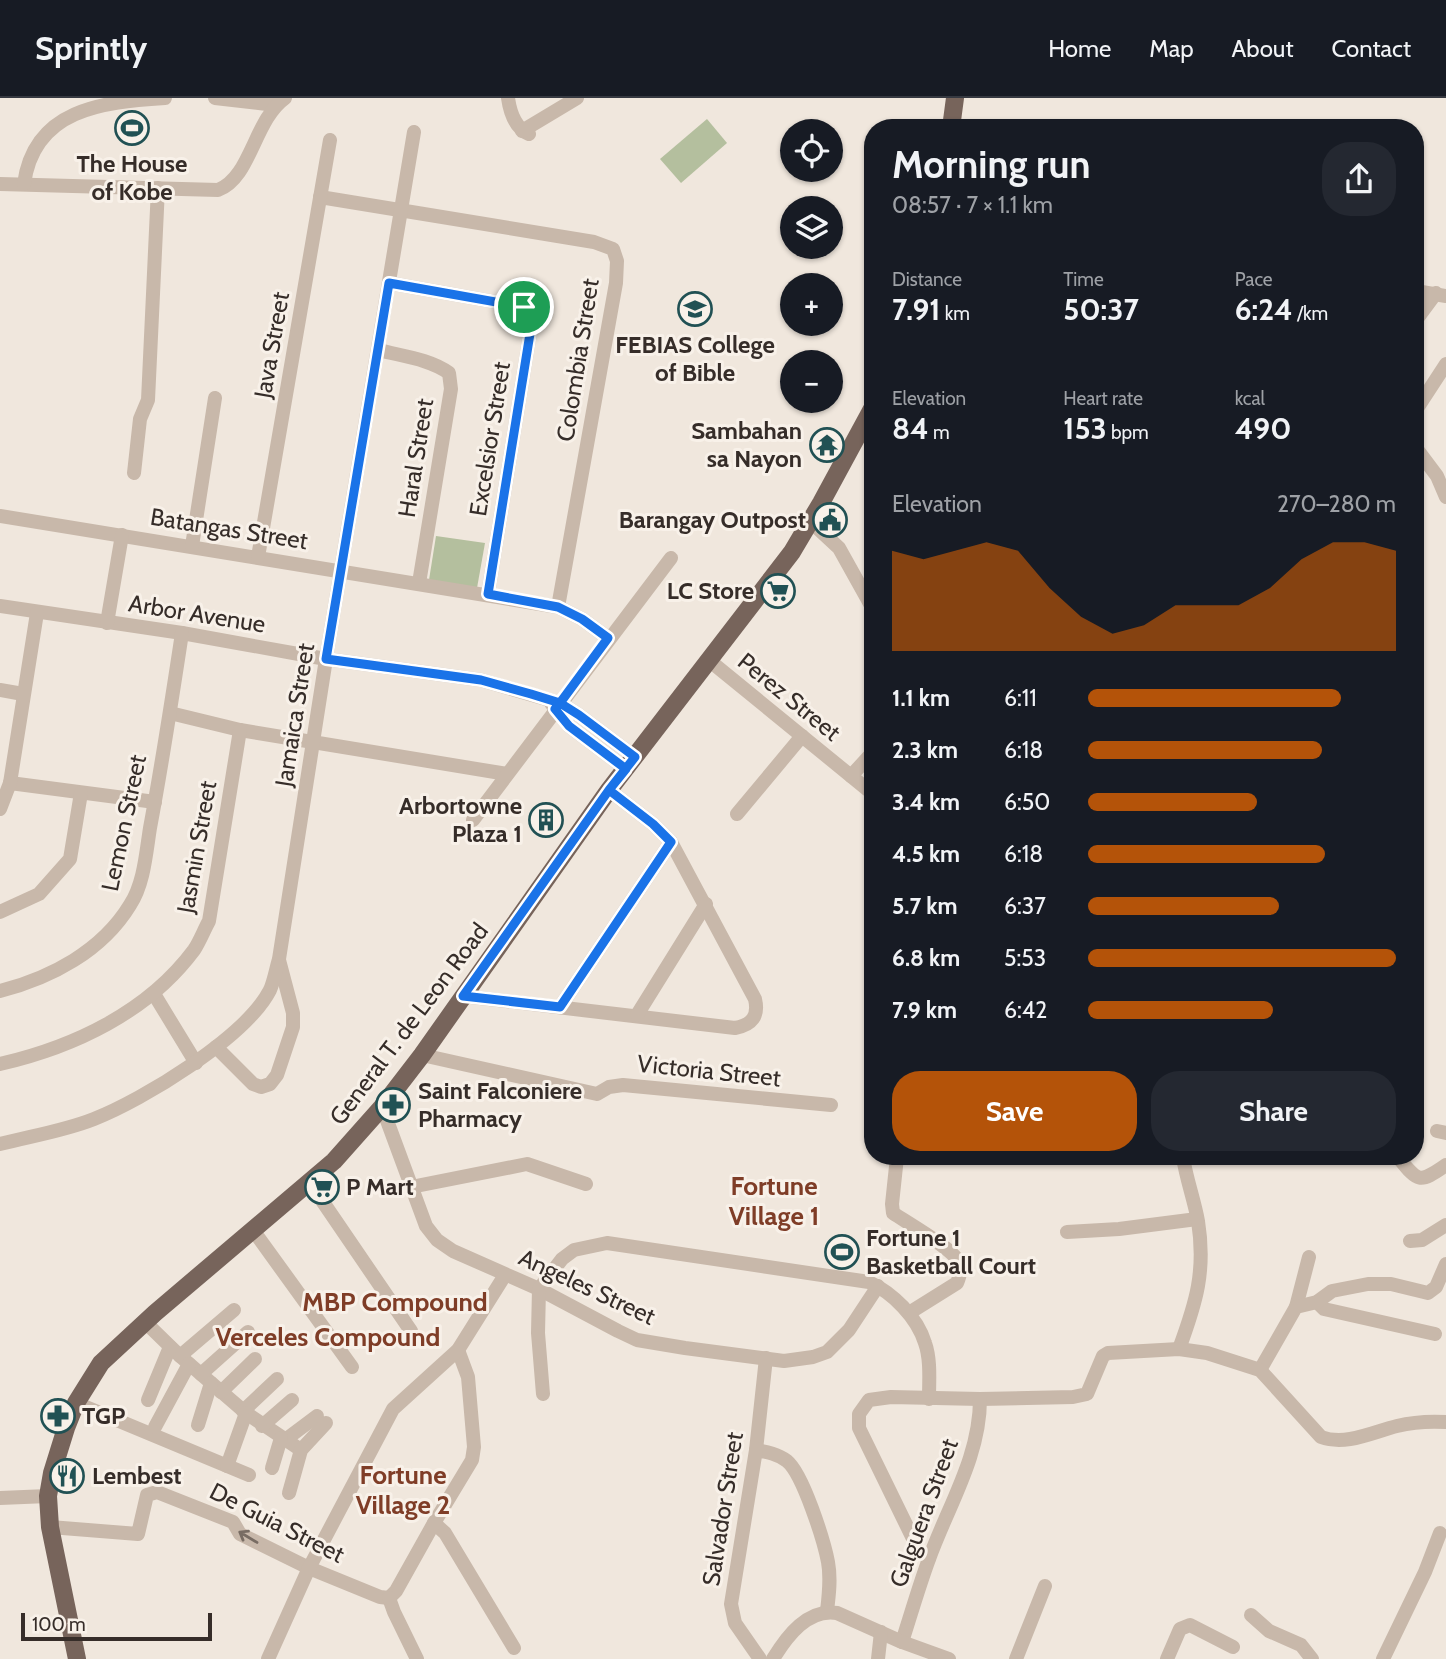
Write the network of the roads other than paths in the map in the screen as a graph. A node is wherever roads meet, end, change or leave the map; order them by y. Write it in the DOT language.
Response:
graph roads {
  1 [pos="165,98"];
  2 [pos="215,98"];
  3 [pos="508,98"];
  4 [pos="576,98"];
  5 [pos="955,98"];
  6 [pos="280,102"];
  7 [pos="952,119"];
  8 [pos="414,132"];
  9 [pos="330,140"];
  10 [pos="0,184"];
  11 [pos="24,184"];
  12 [pos="158,188"];
  13 [pos="320,197"];
  14 [pos="401,211"];
  15 [pos="389,283"];
  16 [pos="1441,295"];
  17 [pos="1424,312"];
  18 [pos="379,350"];
  19 [pos="1446,365"];
  20 [pos="215,398"];
  21 [pos="1424,398"];
  22 [pos="864,424"];
  23 [pos="1424,459"];
  24 [pos="134,473"];
  25 [pos="1446,497"];
  26 [pos="0,516"];
  27 [pos="811,522"];
  28 [pos="122,535"];
  29 [pos="192,545"];
  30 [pos="258,557"];
  31 [pos="671,558"];
  32 [pos="341,571"];
  33 [pos="419,583"];
  34 [pos="864,593"];
  35 [pos="488,594"];
  36 [pos="0,606"];
  37 [pos="558,607"];
  38 [pos="37,613"];
  39 [pos="107,623"];
  40 [pos="182,634"];
  41 [pos="608,638"];
  42 [pos="326,659"];
  43 [pos="709,661"];
  44 [pos="0,691"];
  45 [pos="23,694"];
  46 [pos="555,704"];
  47 [pos="170,713"];
  48 [pos="240,730"];
  49 [pos="802,736"];
  50 [pos="314,742"];
  51 [pos="624,758"];
  52 [pos="864,762"];
  53 [pos="507,774"];
  54 [pos="851,776"];
  55 [pos="10,783"];
  56 [pos="864,787"];
  57 [pos="609,790"];
  58 [pos="80,793"];
  59 [pos="155,802"];
  60 [pos="0,809"];
  61 [pos="737,814"];
  62 [pos="472,820"];
  63 [pos="671,842"];
  64 [pos="706,904"];
  65 [pos="0,912"];
  66 [pos="279,959"];
  67 [pos="0,991"];
  68 [pos="154,994"];
  69 [pos="463,996"];
  70 [pos="560,1007"];
  71 [pos="637,1015"];
  72 [pos="216,1047"];
  73 [pos="422,1055"];
  74 [pos="196,1062"];
  75 [pos="0,1064"];
  76 [pos="831,1105"];
  77 [pos="382,1107"];
  78 [pos="0,1144"];
  79 [pos="896,1165"];
  80 [pos="1185,1165"];
  81 [pos="1405,1165"];
  82 [pos="1446,1165"];
  83 [pos="310,1183"];
  84 [pos="586,1184"];
  85 [pos="411,1186"];
  86 [pos="1197,1219"];
  87 [pos="1446,1225"];
  88 [pos="253,1230"];
  89 [pos="1067,1232"];
  90 [pos="1410,1241"];
  91 [pos="1309,1257"];
  92 [pos="1446,1264"];
  93 [pos="505,1275"];
  94 [pos="878,1286"];
  95 [pos="539,1289"];
  96 [pos="1317,1302"];
  97 [pos="1296,1307"];
  98 [pos="233,1310"];
  99 [pos="909,1313"];
  100 [pos="145,1322"];
  101 [pos="411,1331"];
  102 [pos="248,1332"];
  103 [pos="1435,1334"];
  104 [pos="1179,1349"];
  105 [pos="458,1350"];
  106 [pos="179,1355"];
  107 [pos="766,1357"];
  108 [pos="255,1359"];
  109 [pos="352,1367"];
  110 [pos="1260,1370"];
  111 [pos="277,1379"];
  112 [pos="211,1383"];
  113 [pos="543,1394"];
  114 [pos="929,1399"];
  115 [pos="980,1399"];
  116 [pos="148,1400"];
  117 [pos="292,1400"];
  118 [pos="76,1404"];
  119 [pos="244,1412"];
  120 [pos="1446,1422"];
  121 [pos="198,1425"];
  122 [pos="262,1426"];
  123 [pos="155,1427"];
  124 [pos="283,1439"];
  125 [pos="301,1450"];
  126 [pos="756,1450"];
  127 [pos="227,1466"];
  128 [pos="272,1468"];
  129 [pos="249,1475"];
  130 [pos="289,1493"];
  131 [pos="48,1496"];
  132 [pos="0,1498"];
  133 [pos="434,1523"];
  134 [pos="50,1527"];
  135 [pos="1440,1533"];
  136 [pos="929,1558"];
  137 [pos="309,1568"];
  138 [pos="1045,1587"];
  139 [pos="389,1598"];
  140 [pos="827,1611"];
  141 [pos="1251,1615"];
  142 [pos="881,1632"];
  143 [pos="902,1642"];
  144 [pos="1233,1647"];
  145 [pos="514,1648"];
  146 [pos="78,1659"];
  147 [pos="268,1659"];
  148 [pos="417,1659"];
  149 [pos="760,1659"];
  150 [pos="773,1659"];
  151 [pos="878,1659"];
  152 [pos="949,1659"];
  153 [pos="1016,1659"];
  154 [pos="1167,1659"];
  155 [pos="1311,1659"];
  156 [pos="1383,1659"];
  1 -- 11 [label="street"];
  2 -- 6 [label="street"];
  3 -- 4 [label="street"];
  5 -- 7 [label="main road"];
  6 -- 12 [label="street"];
  8 -- 14 [label="street, Jamaica Street"];
  9 -- 13 [label="street, Java Street"];
  10 -- 11 [label="street"];
  11 -- 12 [label="street"];
  12 -- 24 [label="street"];
  13 -- 14 [label="street, Colombia Street"];
  13 -- 30 [label="street, Java Street"];
  14 -- 15 [label="street, Jamaica Street"];
  14 -- 37 [label="street, Colombia Street"];
  15 -- 18 [label="street, Jamaica Street"];
  15 -- 35 [label="street, Excelsior Street"];
  16 -- 17 [label="street"];
  18 -- 32 [label="street, Jamaica Street"];
  18 -- 33 [label="street, Haral Street"];
  19 -- 21 [label="street"];
  20 -- 29 [label="street"];
  22 -- 27 [label="main road, General T. de Leon Road"];
  23 -- 25 [label="street"];
  26 -- 28 [label="street, Batangas Street"];
  27 -- 34 [label="street"];
  27 -- 43 [label="main road, General T. de Leon Road"];
  28 -- 29 [label="street, Batangas Street"];
  28 -- 39 [label="street"];
  29 -- 30 [label="street, Batangas Street"];
  30 -- 32 [label="street, Batangas Street"];
  31 -- 41 [label="street"];
  32 -- 33 [label="street, Batangas Street"];
  32 -- 42 [label="street, Jamaica Street"];
  33 -- 35 [label="street, Batangas Street"];
  35 -- 37 [label="street, Batangas Street"];
  36 -- 38 [label="street, Arbor Avenue"];
  37 -- 41 [label="street, Batangas Street"];
  38 -- 39 [label="street, Arbor Avenue"];
  38 -- 45 [label="street"];
  39 -- 40 [label="street, Arbor Avenue"];
  40 -- 42 [label="street, Arbor Avenue"];
  40 -- 47 [label="street, Lemon Street"];
  41 -- 46 [label="street"];
  42 -- 46 [label="street, Arbor Avenue"];
  42 -- 50 [label="street, Jamaica Street"];
  43 -- 49 [label="street, Perez Street"];
  43 -- 51 [label="main road, General T. de Leon Road"];
  44 -- 45 [label="street"];
  45 -- 55 [label="street"];
  46 -- 51 [label="street, Arbor Avenue"];
  46 -- 53 [label="street"];
  47 -- 48 [label="street"];
  47 -- 59 [label="street, Lemon Street"];
  48 -- 50 [label="street"];
  48 -- 68 [label="street, Jasmin Street"];
  49 -- 54 [label="street, Perez Street"];
  49 -- 61 [label="street"];
  50 -- 53 [label="street"];
  50 -- 66 [label="street, Jamaica Street"];
  51 -- 57 [label="main road, General T. de Leon Road"];
  52 -- 54 [label="street"];
  53 -- 62 [label="street"];
  54 -- 56 [label="street, Perez Street"];
  55 -- 58 [label="street"];
  55 -- 60 [label="street"];
  57 -- 63 [label="street"];
  57 -- 69 [label="main road, General T. de Leon Road"];
  58 -- 59 [label="street"];
  58 -- 65 [label="street"];
  59 -- 67 [label="street, Lemon Street"];
  63 -- 64 [label="street"];
  63 -- 70 [label="street"];
  64 -- 71 [label="street"];
  64 -- 71 [label="street"];
  66 -- 72 [label="street, Jamaica Street"];
  66 -- 72 [label="street"];
  68 -- 74 [label="street"];
  68 -- 75 [label="street, Jasmin Street"];
  69 -- 70 [label="street"];
  69 -- 73 [label="main road, General T. de Leon Road"];
  70 -- 71 [label="street"];
  72 -- 74 [label="street, Jamaica Street"];
  73 -- 76 [label="street, Victoria Street"];
  73 -- 77 [label="main road, General T. de Leon Road"];
  74 -- 78 [label="street, Jamaica Street"];
  77 -- 83 [label="main road, General T. de Leon Road"];
  77 -- 85 [label="street, Angeles Street"];
  79 -- 99 [label="street"];
  80 -- 86 [label="street"];
  81 -- 82 [label="street"];
  83 -- 88 [label="main road, General T. de Leon Road"];
  83 -- 101 [label="street"];
  84 -- 85 [label="street"];
  85 -- 93 [label="street, Angeles Street"];
  86 -- 89 [label="street"];
  86 -- 104 [label="street"];
  87 -- 90 [label="street"];
  88 -- 100 [label="main road, General T. de Leon Road"];
  88 -- 109 [label="street"];
  91 -- 97 [label="street"];
  92 -- 96 [label="street"];
  93 -- 95 [label="street, Angeles Street"];
  93 -- 105 [label="street"];
  94 -- 95 [label="street"];
  94 -- 99 [label="street"];
  94 -- 107 [label="street, Angeles Street"];
  95 -- 107 [label="street, Angeles Street"];
  95 -- 113 [label="street"];
  96 -- 97 [label="street"];
  96 -- 103 [label="street"];
  97 -- 110 [label="street"];
  98 -- 106 [label="street"];
  99 -- 114 [label="street"];
  100 -- 106 [label="street"];
  100 -- 118 [label="main road, General T. de Leon Road"];
  102 -- 112 [label="street"];
  104 -- 110 [label="street"];
  104 -- 115 [label="street"];
  105 -- 133 [label="street"];
  105 -- 137 [label="street"];
  106 -- 112 [label="street"];
  106 -- 116 [label="street"];
  106 -- 123 [label="street"];
  107 -- 126 [label="street, Salvador Street"];
  108 -- 112 [label="street"];
  110 -- 120 [label="street"];
  111 -- 119 [label="street"];
  112 -- 119 [label="street"];
  112 -- 121 [label="street"];
  114 -- 115 [label="street"];
  114 -- 136 [label="street"];
  115 -- 136 [label="street, Galguera Street"];
  117 -- 122 [label="street"];
  118 -- 127 [label="street"];
  118 -- 131 [label="main road, General T. de Leon Road"];
  119 -- 122 [label="street"];
  119 -- 127 [label="street"];
  122 -- 124 [label="street"];
  124 -- 125 [label="street"];
  124 -- 125 [label="street"];
  124 -- 128 [label="street"];
  125 -- 130 [label="street"];
  126 -- 140 [label="street"];
  126 -- 149 [label="street, Salvador Street"];
  127 -- 129 [label="street"];
  131 -- 132 [label="street"];
  131 -- 134 [label="main road, General T. de Leon Road"];
  133 -- 139 [label="street"];
  133 -- 145 [label="street"];
  137 -- 134 [label="street, De Guia Street, one-way"];
  134 -- 146 [label="main road, General T. de Leon Road"];
  135 -- 156 [label="street"];
  136 -- 143 [label="street, Galguera Street"];
  137 -- 139 [label="street, De Guia Street"];
  137 -- 147 [label="street"];
  138 -- 153 [label="street"];
  139 -- 148 [label="street"];
  140 -- 142 [label="street"];
  140 -- 150 [label="street"];
  141 -- 155 [label="street"];
  142 -- 143 [label="street"];
  142 -- 151 [label="street"];
  143 -- 152 [label="street"];
  144 -- 154 [label="street"];
}
